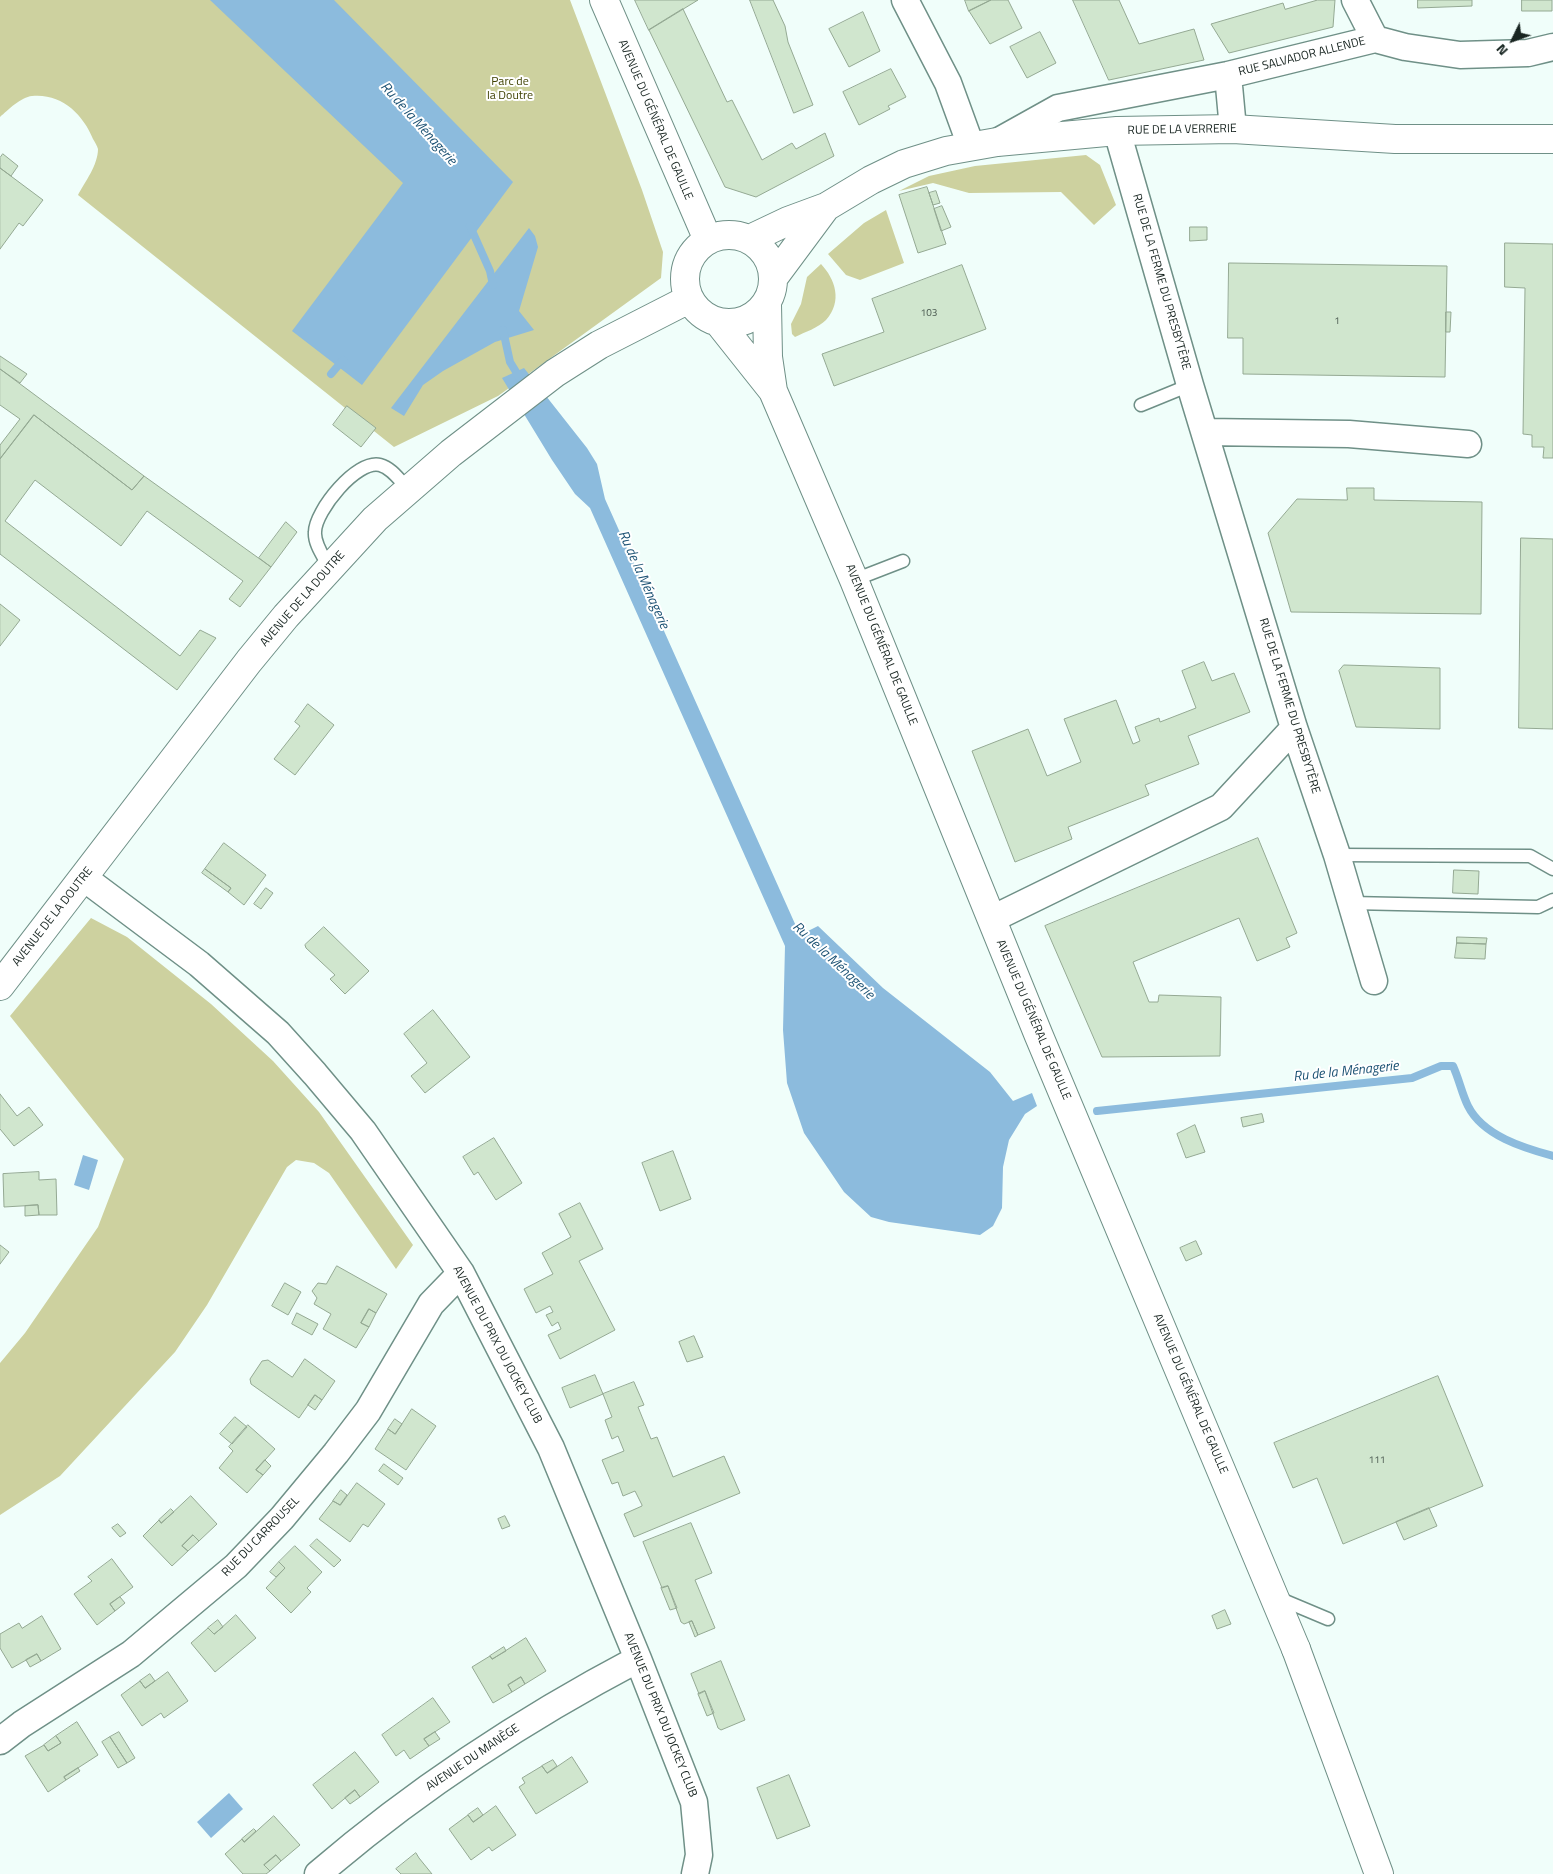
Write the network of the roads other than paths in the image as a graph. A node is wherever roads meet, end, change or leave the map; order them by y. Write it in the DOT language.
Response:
graph roads {
  1 [pos="604,0"];
  2 [pos="905,0"];
  3 [pos="1355,0"];
  4 [pos="1375,40"];
  5 [pos="1553,47"];
  6 [pos="1228,75"];
  7 [pos="1233,129"];
  8 [pos="1117,132"];
  9 [pos="1553,139"];
  10 [pos="984,144"];
  11 [pos="826,207"];
  12 [pos="708,240"];
  13 [pos="750,240"];
  14 [pos="774,277"];
  15 [pos="688,299"];
  16 [pos="767,304"];
  17 [pos="719,323"];
  18 [pos="1190,386"];
  19 [pos="773,391"];
  20 [pos="1141,405"];
  21 [pos="1206,432"];
  22 [pos="1468,444"];
  23 [pos="409,490"];
  24 [pos="902,561"];
  25 [pos="330,567"];
  26 [pos="854,580"];
  27 [pos="1294,728"];
  28 [pos="1337,855"];
  29 [pos="1553,869"];
  30 [pos="84,878"];
  31 [pos="1553,900"];
  32 [pos="1351,904"];
  33 [pos="992,919"];
  34 [pos="1374,981"];
  35 [pos="0,986"];
  36 [pos="461,1273"];
  37 [pos="1274,1596"];
  38 [pos="1328,1619"];
  39 [pos="638,1659"];
  40 [pos="0,1741"];
  41 [pos="318,1874"];
  42 [pos="695,1874"];
  43 [pos="1379,1874"];
  1 -- 12 [label="main road, AVENUE DU GÉNÉRAL DE GAULLE"];
  2 -- 10 [label="street"];
  3 -- 4 [label="street"];
  4 -- 5 [label="street, RUE SALVADOR ALLENDE"];
  4 -- 6 [label="street, RUE SALVADOR ALLENDE"];
  6 -- 7 [label="street, RUE SALVADOR ALLENDE"];
  6 -- 10 [label="street, RUE SALVADOR ALLENDE"];
  7 -- 8 [label="main road, RUE DE LA VERRERIE"];
  7 -- 9 [label="main road, RUE DE LA VERRERIE"];
  8 -- 10 [label="main road, RUE DE LA VERRERIE"];
  8 -- 18 [label="street, RUE DE LA FERME DU PRESBYTÈRE"];
  10 -- 11 [label="main road, RUE DE LA VERRERIE"];
  11 -- 13 [label="main road, RUE DE LA VERRERIE"];
  11 -- 14 [label="main road, RUE DE LA VERRERIE"];
  12 -- 13 [label="main road"];
  12 -- 15 [label="main road"];
  13 -- 14 [label="main road"];
  14 -- 16 [label="main road"];
  15 -- 17 [label="main road"];
  15 -- 23 [label="main road, AVENUE DE LA DOUTRE"];
  16 -- 17 [label="main road"];
  16 -- 19 [label="main road, AVENUE DU GÉNÉRAL DE GAULLE"];
  17 -- 19 [label="main road, AVENUE DU GÉNÉRAL DE GAULLE"];
  18 -- 20 [label="lane"];
  18 -- 21 [label="street, RUE DE LA FERME DU PRESBYTÈRE"];
  19 -- 26 [label="main road, AVENUE DU GÉNÉRAL DE GAULLE"];
  21 -- 22 [label="street"];
  21 -- 27 [label="street, RUE DE LA FERME DU PRESBYTÈRE"];
  23 -- 25 [label="main road, AVENUE DE LA DOUTRE"];
  23 -- 25 [label="lane"];
  24 -- 26 [label="lane"];
  25 -- 30 [label="main road, AVENUE DE LA DOUTRE"];
  26 -- 33 [label="main road, AVENUE DU GÉNÉRAL DE GAULLE"];
  27 -- 28 [label="street, RUE DE LA FERME DU PRESBYTÈRE"];
  27 -- 33 [label="street"];
  28 -- 29 [label="lane"];
  28 -- 32 [label="street, RUE DE LA FERME DU PRESBYTÈRE"];
  30 -- 35 [label="main road, AVENUE DE LA DOUTRE"];
  30 -- 36 [label="street, AVENUE DU PRIX DU JOCKEY CLUB"];
  31 -- 32 [label="lane"];
  32 -- 34 [label="street, RUE DE LA FERME DU PRESBYTÈRE"];
  33 -- 37 [label="main road, AVENUE DU GÉNÉRAL DE GAULLE"];
  36 -- 39 [label="street, AVENUE DU PRIX DU JOCKEY CLUB"];
  36 -- 40 [label="street, RUE DU CARROUSEL"];
  37 -- 38 [label="lane"];
  37 -- 43 [label="main road, AVENUE DU GÉNÉRAL DE GAULLE"];
  39 -- 41 [label="street, AVENUE DU MANÈGE"];
  39 -- 42 [label="street, AVENUE DU PRIX DU JOCKEY CLUB"];
}
